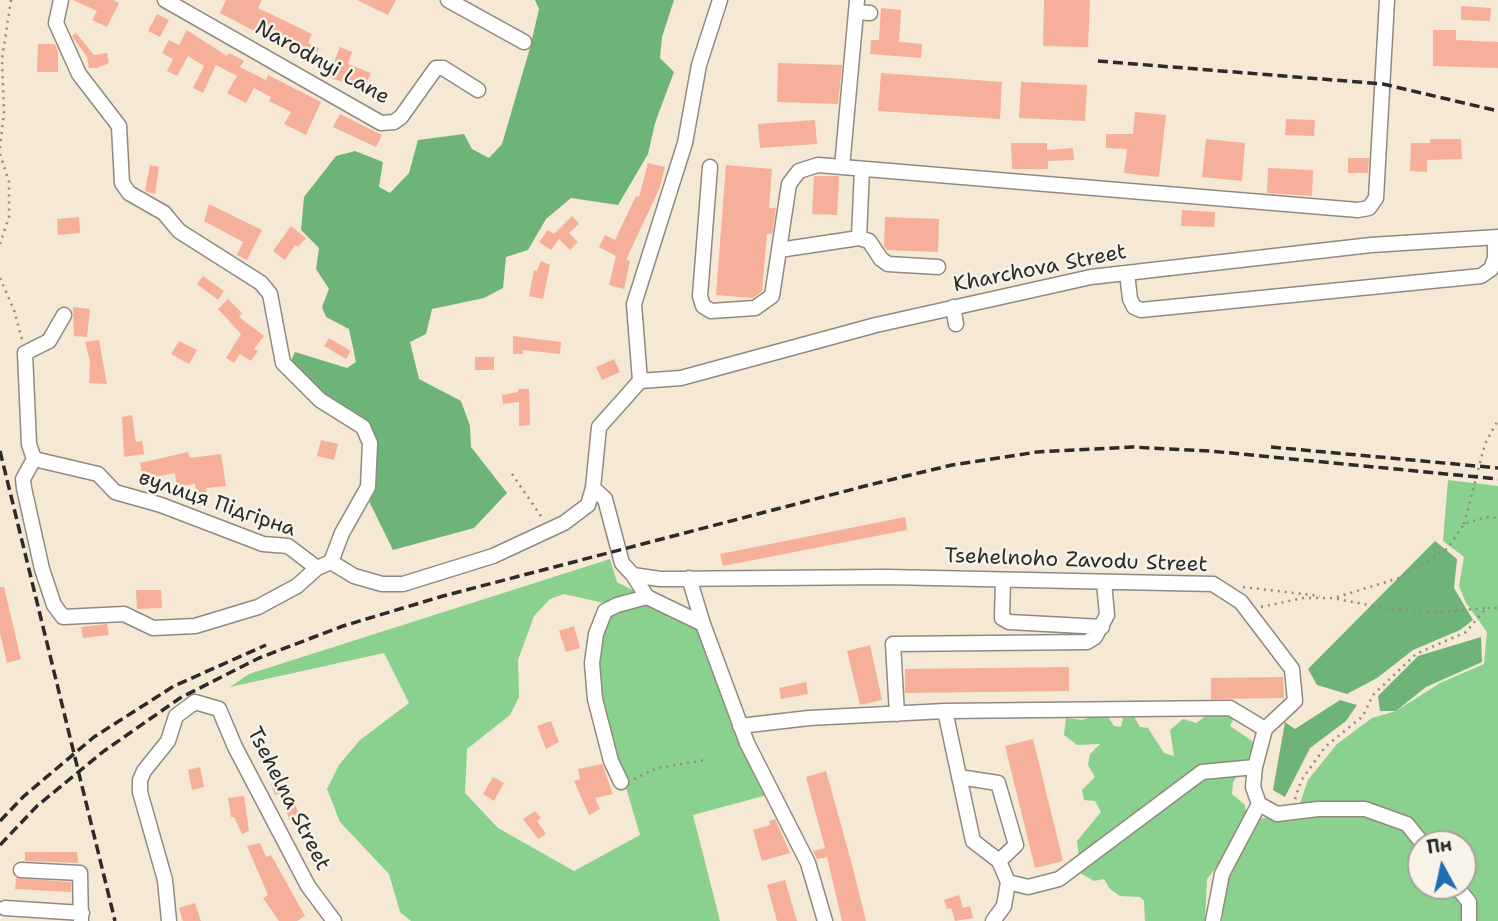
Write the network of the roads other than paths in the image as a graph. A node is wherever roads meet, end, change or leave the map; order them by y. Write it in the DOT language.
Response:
graph roads {
  1 [pos="61,0"];
  2 [pos="165,0"];
  3 [pos="448,0"];
  4 [pos="720,0"];
  5 [pos="1387,0"];
  6 [pos="861,8"];
  7 [pos="524,41"];
  8 [pos="478,90"];
  9 [pos="710,167"];
  10 [pos="842,167"];
  11 [pos="862,169"];
  12 [pos="859,238"];
  13 [pos="1497,238"];
  14 [pos="779,250"];
  15 [pos="938,267"];
  16 [pos="1127,273"];
  17 [pos="953,307"];
  18 [pos="64,315"];
  19 [pos="956,324"];
  20 [pos="640,381"];
  21 [pos="34,459"];
  22 [pos="593,488"];
  23 [pos="324,565"];
  24 [pos="633,575"];
  25 [pos="689,578"];
  26 [pos="1003,580"];
  27 [pos="1104,582"];
  28 [pos="647,597"];
  29 [pos="703,624"];
  30 [pos="1102,627"];
  31 [pos="945,711"];
  32 [pos="897,714"];
  33 [pos="740,726"];
  34 [pos="1265,729"];
  35 [pos="1255,767"];
  36 [pos="959,777"];
  37 [pos="621,782"];
  38 [pos="1259,804"];
  39 [pos="1412,830"];
  40 [pos="999,861"];
  41 [pos="21,870"];
  42 [pos="1008,882"];
  43 [pos="1468,900"];
  44 [pos="5,908"];
  45 [pos="81,917"];
  46 [pos="169,921"];
  47 [pos="334,921"];
  48 [pos="825,921"];
  49 [pos="993,921"];
  50 [pos="1213,921"];
  51 [pos="1469,921"];
  1 -- 23 [label="street"];
  2 -- 8 [label="street, Narodnyi Lane"];
  3 -- 7 [label="street"];
  4 -- 20 [label="street"];
  5 -- 11 [label="street"];
  6 -- 10 [label="street"];
  9 -- 14 [label="street"];
  10 -- 11 [label="street"];
  10 -- 14 [label="street"];
  11 -- 12 [label="street"];
  12 -- 14 [label="street"];
  12 -- 15 [label="street"];
  13 -- 16 [label="street, Kharchova Street"];
  13 -- 16 [label="street"];
  16 -- 17 [label="street, Kharchova Street"];
  17 -- 19 [label="street"];
  17 -- 20 [label="street, Kharchova Street"];
  18 -- 21 [label="street"];
  20 -- 22 [label="street"];
  21 -- 23 [label="street, вулиця Підгірна"];
  21 -- 23 [label="street"];
  22 -- 23 [label="street, вулиця Підгірна"];
  22 -- 24 [label="street"];
  24 -- 25 [label="street, Tsehelnoho Zavodu Street"];
  24 -- 28 [label="street"];
  25 -- 26 [label="street, Tsehelnoho Zavodu Street"];
  25 -- 29 [label="street"];
  26 -- 27 [label="street, Tsehelnoho Zavodu Street"];
  26 -- 30 [label="street"];
  27 -- 30 [label="street"];
  27 -- 34 [label="street, Tsehelnoho Zavodu Street"];
  28 -- 29 [label="street"];
  28 -- 37 [label="street"];
  29 -- 33 [label="street"];
  30 -- 32 [label="street"];
  31 -- 32 [label="street"];
  31 -- 34 [label="street"];
  31 -- 36 [label="street"];
  32 -- 33 [label="street"];
  33 -- 48 [label="street"];
  34 -- 35 [label="street"];
  35 -- 38 [label="street"];
  35 -- 42 [label="street"];
  36 -- 40 [label="street"];
  36 -- 40 [label="street"];
  38 -- 39 [label="street"];
  38 -- 50 [label="street"];
  40 -- 42 [label="street"];
  41 -- 45 [label="street"];
  42 -- 49 [label="street"];
  43 -- 51 [label="street"];
  44 -- 45 [label="street"];
  46 -- 47 [label="street, Tsehelna Street"];
}
